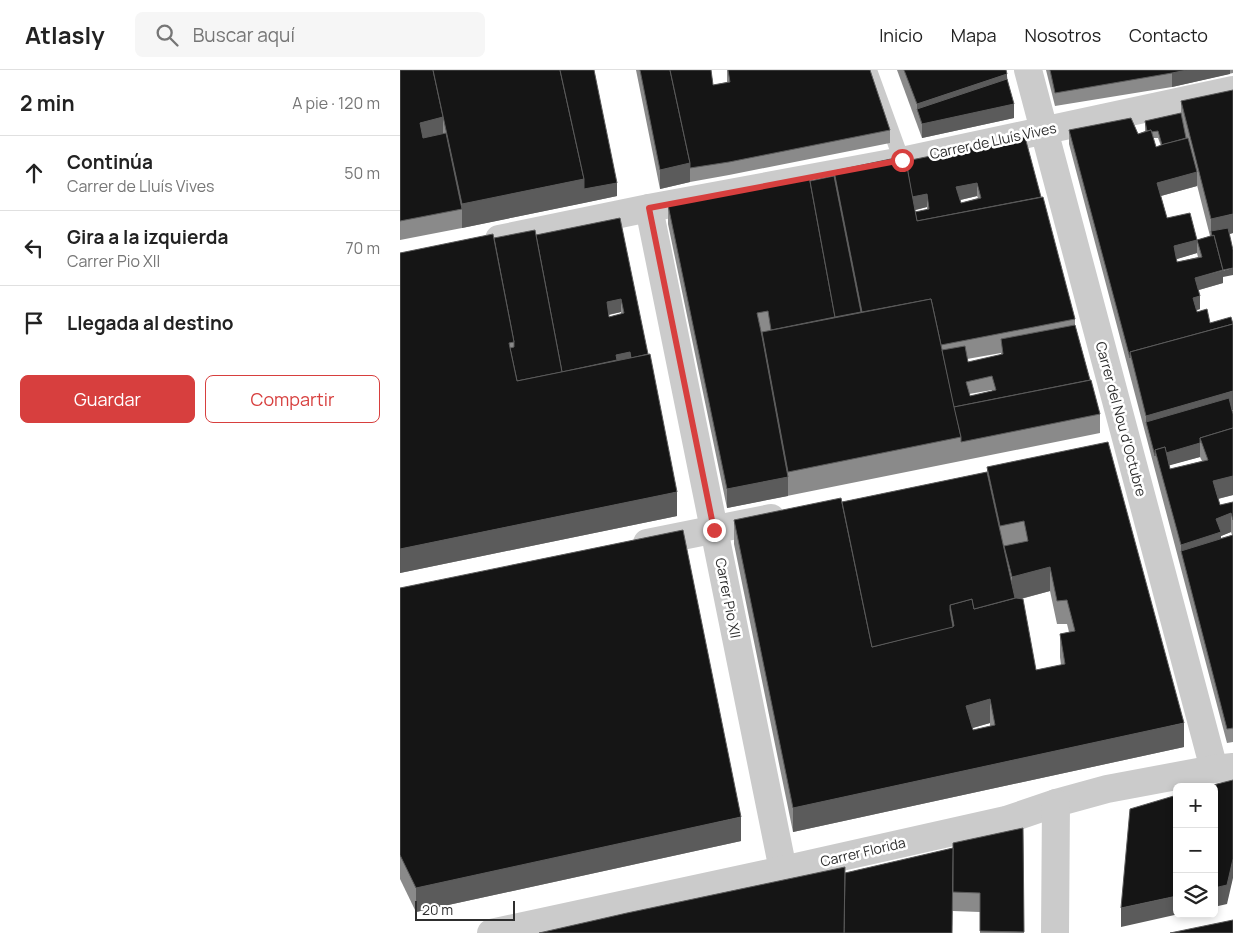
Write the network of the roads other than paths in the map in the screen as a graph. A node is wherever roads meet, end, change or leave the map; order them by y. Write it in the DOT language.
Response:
graph roads {
  1 [pos="869,70"];
  2 [pos="1028,70"];
  3 [pos="1233,90"];
  4 [pos="1044,130"];
  5 [pos="902,160"];
  6 [pos="649,208"];
  7 [pos="477,244"];
  8 [pos="791,514"];
  9 [pos="714,530"];
  10 [pos="619,548"];
  11 [pos="1223,768"];
  12 [pos="1056,803"];
  13 [pos="783,870"];
  14 [pos="491,933"];
  15 [pos="1056,933"];
  1 -- 5 [label="lane"];
  2 -- 4 [label="street, Carrer del Nou d'Octubre"];
  3 -- 4 [label="street, Carrer de Lluís Vives"];
  4 -- 5 [label="street, Carrer de Lluís Vives"];
  4 -- 11 [label="street, Carrer del Nou d'Octubre"];
  5 -- 6 [label="street, Carrer de Lluís Vives"];
  6 -- 7 [label="street, Carrer de Lluís Vives"];
  6 -- 9 [label="street, Carrer Pio XII"];
  8 -- 9 [label="street"];
  9 -- 10 [label="street"];
  9 -- 13 [label="street, Carrer Pio XII"];
  11 -- 12 [label="street, Carrer Florida"];
  12 -- 13 [label="street, Carrer Florida"];
  12 -- 15 [label="street"];
  13 -- 14 [label="street, Carrer Florida"];
}
